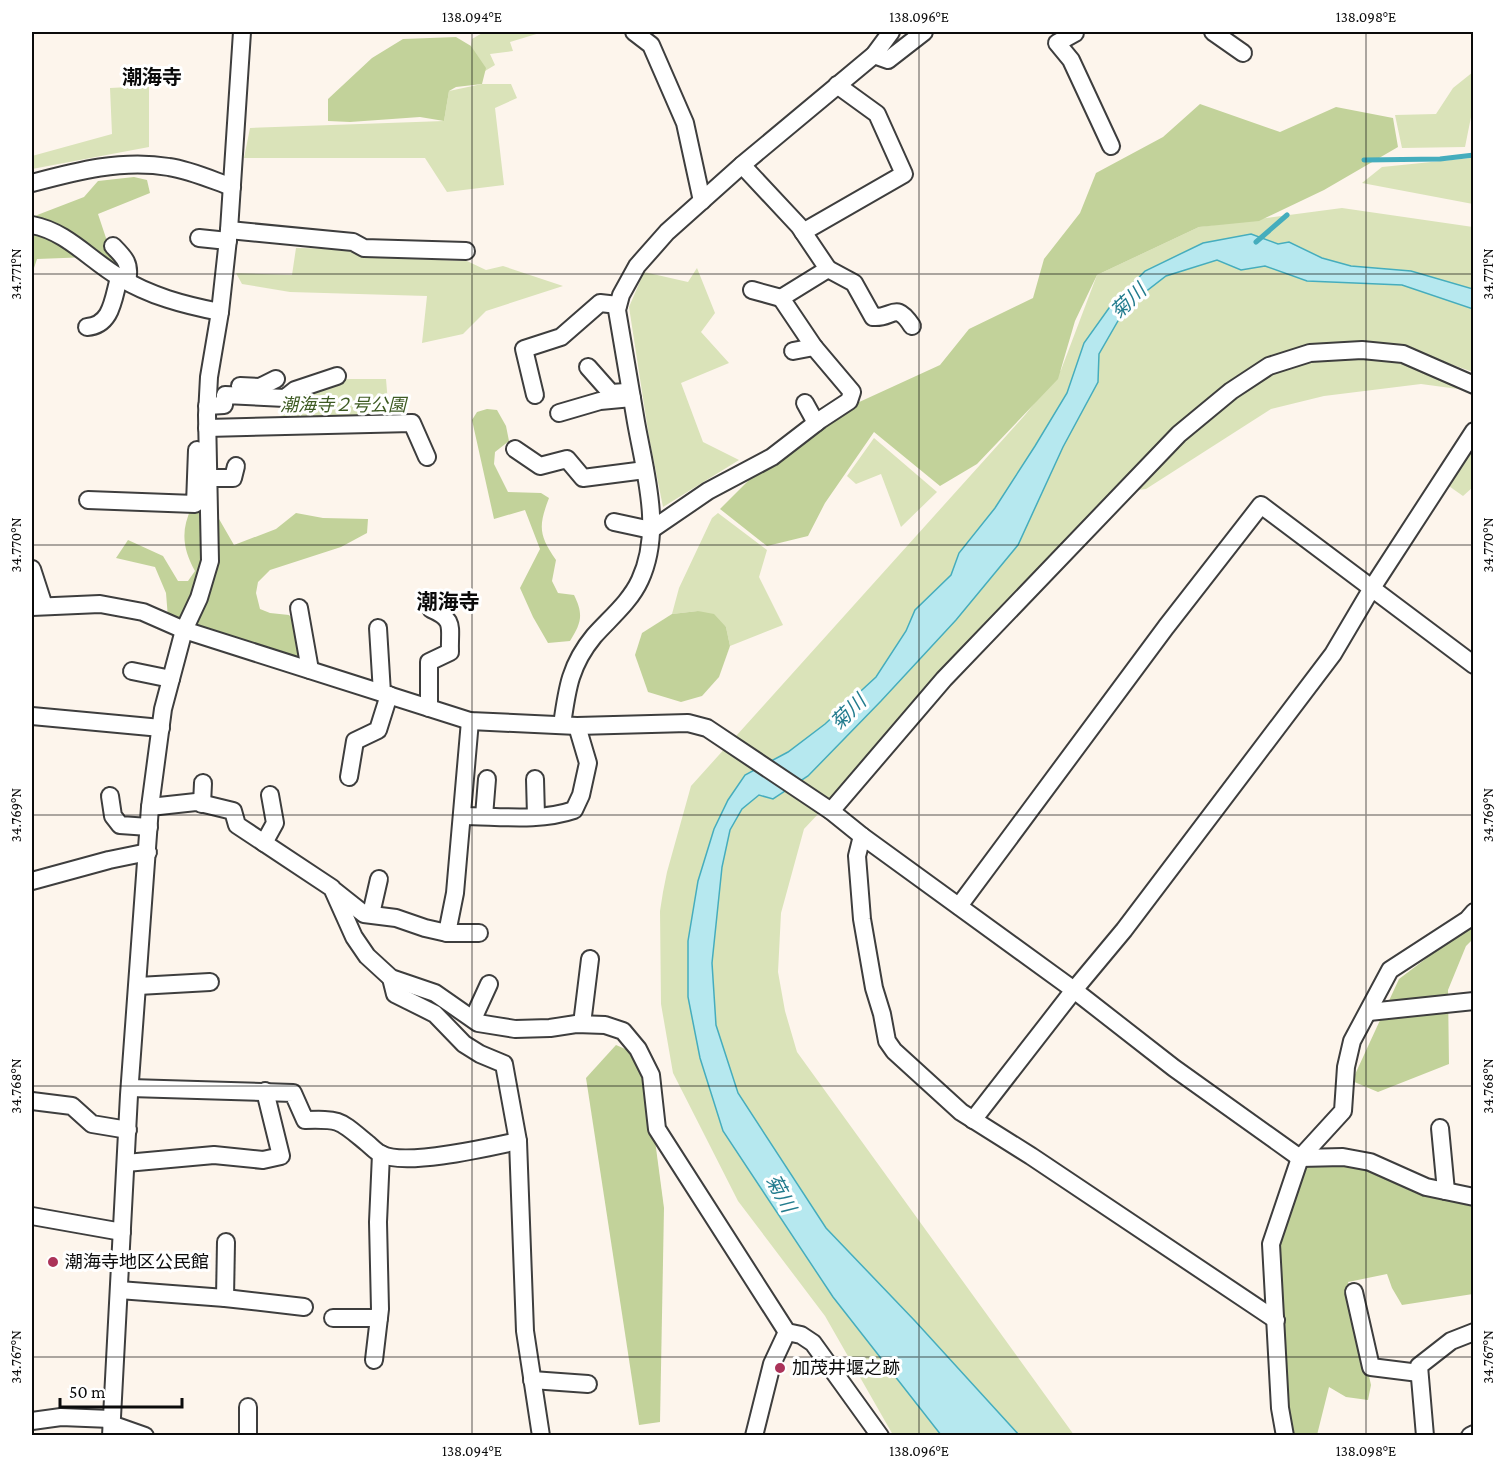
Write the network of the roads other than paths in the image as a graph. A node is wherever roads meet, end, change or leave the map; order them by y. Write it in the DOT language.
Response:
graph roads {
  1 [pos="242,32"];
  2 [pos="634,32"];
  3 [pos="891,32"];
  4 [pos="924,32"];
  5 [pos="1074,32"];
  6 [pos="1213,32"];
  7 [pos="1243,53"];
  8 [pos="874,55"];
  9 [pos="837,85"];
  10 [pos="1111,146"];
  11 [pos="742,165"];
  12 [pos="32,183"];
  13 [pos="232,187"];
  14 [pos="702,201"];
  15 [pos="32,225"];
  16 [pos="803,232"];
  17 [pos="229,236"];
  18 [pos="199,238"];
  19 [pos="113,246"];
  20 [pos="466,251"];
  21 [pos="828,269"];
  22 [pos="123,280"];
  23 [pos="752,290"];
  24 [pos="781,298"];
  25 [pos="618,305"];
  26 [pos="220,312"];
  27 [pos="912,326"];
  28 [pos="87,327"];
  29 [pos="814,347"];
  30 [pos="793,351"];
  31 [pos="588,368"];
  32 [pos="337,376"];
  33 [pos="276,379"];
  34 [pos="208,384"];
  35 [pos="1473,385"];
  36 [pos="535,395"];
  37 [pos="632,395"];
  38 [pos="805,403"];
  39 [pos="207,406"];
  40 [pos="559,413"];
  41 [pos="816,423"];
  42 [pos="1473,431"];
  43 [pos="207,436"];
  44 [pos="515,449"];
  45 [pos="427,457"];
  46 [pos="236,466"];
  47 [pos="645,470"];
  48 [pos="208,478"];
  49 [pos="88,500"];
  50 [pos="614,522"];
  51 [pos="651,530"];
  52 [pos="32,569"];
  53 [pos="1372,588"];
  54 [pos="38,606"];
  55 [pos="299,608"];
  56 [pos="431,609"];
  57 [pos="378,627"];
  58 [pos="184,630"];
  59 [pos="1473,665"];
  60 [pos="132,670"];
  61 [pos="310,670"];
  62 [pos="171,680"];
  63 [pos="385,694"];
  64 [pos="429,708"];
  65 [pos="32,716"];
  66 [pos="470,722"];
  67 [pos="569,725"];
  68 [pos="160,728"];
  69 [pos="349,777"];
  70 [pos="535,778"];
  71 [pos="487,779"];
  72 [pos="203,783"];
  73 [pos="270,795"];
  74 [pos="110,796"];
  75 [pos="202,804"];
  76 [pos="150,807"];
  77 [pos="827,808"];
  78 [pos="462,816"];
  79 [pos="484,816"];
  80 [pos="536,816"];
  81 [pos="149,827"];
  82 [pos="862,836"];
  83 [pos="264,843"];
  84 [pos="148,852"];
  85 [pos="379,879"];
  86 [pos="32,881"];
  87 [pos="332,888"];
  88 [pos="959,906"];
  89 [pos="1473,912"];
  90 [pos="371,914"];
  91 [pos="447,933"];
  92 [pos="479,933"];
  93 [pos="590,959"];
  94 [pos="391,978"];
  95 [pos="210,982"];
  96 [pos="489,984"];
  97 [pos="138,986"];
  98 [pos="1074,990"];
  99 [pos="1473,1001"];
  100 [pos="1369,1012"];
  101 [pos="473,1019"];
  102 [pos="582,1024"];
  103 [pos="130,1088"];
  104 [pos="266,1091"];
  105 [pos="32,1101"];
  106 [pos="973,1120"];
  107 [pos="1440,1128"];
  108 [pos="128,1130"];
  109 [pos="518,1141"];
  110 [pos="381,1154"];
  111 [pos="1300,1158"];
  112 [pos="126,1163"];
  113 [pos="1446,1191"];
  114 [pos="1473,1197"];
  115 [pos="32,1216"];
  116 [pos="122,1232"];
  117 [pos="226,1242"];
  118 [pos="119,1290"];
  119 [pos="1354,1293"];
  120 [pos="225,1298"];
  121 [pos="304,1307"];
  122 [pos="333,1318"];
  123 [pos="379,1318"];
  124 [pos="1276,1320"];
  125 [pos="787,1332"];
  126 [pos="1473,1332"];
  127 [pos="374,1360"];
  128 [pos="1419,1373"];
  129 [pos="532,1380"];
  130 [pos="588,1384"];
  131 [pos="248,1407"];
  132 [pos="32,1421"];
  133 [pos="111,1426"];
  134 [pos="145,1436"];
  135 [pos="248,1436"];
  136 [pos="541,1436"];
  137 [pos="754,1436"];
  138 [pos="880,1436"];
  139 [pos="1285,1436"];
  140 [pos="1425,1436"];
  1 -- 13 [label="street"];
  2 -- 14 [label="street"];
  3 -- 8 [label="street"];
  4 -- 8 [label="street"];
  5 -- 10 [label="street"];
  6 -- 7 [label="street"];
  8 -- 9 [label="street"];
  9 -- 11 [label="street"];
  9 -- 16 [label="street"];
  11 -- 14 [label="street"];
  11 -- 16 [label="street"];
  12 -- 13 [label="street"];
  13 -- 17 [label="street"];
  14 -- 25 [label="street"];
  15 -- 22 [label="street"];
  16 -- 21 [label="street"];
  17 -- 18 [label="street"];
  17 -- 20 [label="street"];
  17 -- 26 [label="street"];
  19 -- 22 [label="street"];
  21 -- 24 [label="street"];
  21 -- 27 [label="street"];
  22 -- 26 [label="street"];
  22 -- 28 [label="street"];
  23 -- 24 [label="street"];
  24 -- 29 [label="street"];
  25 -- 36 [label="street"];
  25 -- 37 [label="street"];
  26 -- 34 [label="street"];
  29 -- 30 [label="street"];
  29 -- 41 [label="street"];
  31 -- 37 [label="street"];
  32 -- 39 [label="street"];
  33 -- 34 [label="street"];
  34 -- 39 [label="street"];
  35 -- 77 [label="street"];
  37 -- 40 [label="street"];
  37 -- 47 [label="street"];
  38 -- 41 [label="street"];
  39 -- 43 [label="street"];
  41 -- 51 [label="street"];
  42 -- 53 [label="street"];
  43 -- 45 [label="street"];
  43 -- 48 [label="street"];
  43 -- 49 [label="street"];
  44 -- 47 [label="street"];
  46 -- 48 [label="street"];
  47 -- 51 [label="street"];
  48 -- 58 [label="street"];
  50 -- 51 [label="street"];
  51 -- 67 [label="street"];
  52 -- 54 [label="street"];
  53 -- 59 [label="street"];
  53 -- 88 [label="street"];
  53 -- 98 [label="street"];
  54 -- 58 [label="street"];
  55 -- 61 [label="street"];
  56 -- 64 [label="street"];
  57 -- 63 [label="street"];
  58 -- 61 [label="street"];
  58 -- 62 [label="street"];
  60 -- 62 [label="street"];
  61 -- 63 [label="street"];
  62 -- 68 [label="street"];
  63 -- 64 [label="street"];
  63 -- 69 [label="street"];
  64 -- 66 [label="street"];
  65 -- 68 [label="street"];
  66 -- 67 [label="street"];
  66 -- 78 [label="street"];
  67 -- 77 [label="street"];
  67 -- 80 [label="street"];
  68 -- 76 [label="street"];
  70 -- 80 [label="street"];
  71 -- 79 [label="street"];
  72 -- 75 [label="street"];
  73 -- 83 [label="street"];
  74 -- 81 [label="street"];
  75 -- 76 [label="street"];
  75 -- 83 [label="street"];
  76 -- 81 [label="street"];
  77 -- 82 [label="street"];
  78 -- 79 [label="street"];
  78 -- 91 [label="street"];
  79 -- 80 [label="street"];
  81 -- 84 [label="street"];
  82 -- 88 [label="street"];
  82 -- 106 [label="street"];
  83 -- 87 [label="street"];
  84 -- 86 [label="street"];
  84 -- 97 [label="street"];
  85 -- 90 [label="street"];
  87 -- 90 [label="street"];
  87 -- 94 [label="street"];
  88 -- 98 [label="street"];
  89 -- 100 [label="street"];
  90 -- 91 [label="street"];
  91 -- 92 [label="street"];
  93 -- 102 [label="street"];
  94 -- 101 [label="street"];
  94 -- 109 [label="street"];
  95 -- 97 [label="street"];
  96 -- 101 [label="street"];
  97 -- 103 [label="street"];
  98 -- 106 [label="street"];
  98 -- 111 [label="street"];
  99 -- 100 [label="street"];
  100 -- 111 [label="street"];
  101 -- 102 [label="street"];
  102 -- 125 [label="street"];
  103 -- 104 [label="street"];
  103 -- 108 [label="street"];
  104 -- 110 [label="street"];
  104 -- 112 [label="street"];
  105 -- 108 [label="street"];
  106 -- 124 [label="street"];
  107 -- 113 [label="street"];
  108 -- 112 [label="street"];
  109 -- 110 [label="street"];
  109 -- 129 [label="street"];
  110 -- 123 [label="street"];
  111 -- 113 [label="street"];
  111 -- 124 [label="street"];
  112 -- 116 [label="street"];
  113 -- 114 [label="street"];
  115 -- 116 [label="street"];
  116 -- 118 [label="street"];
  117 -- 120 [label="street"];
  118 -- 120 [label="street"];
  118 -- 133 [label="street"];
  119 -- 128 [label="street"];
  120 -- 121 [label="street"];
  122 -- 123 [label="street"];
  123 -- 127 [label="street"];
  124 -- 139 [label="street"];
  125 -- 137 [label="street"];
  125 -- 138 [label="street"];
  126 -- 128 [label="street"];
  128 -- 140 [label="street"];
  129 -- 130 [label="street"];
  129 -- 136 [label="street"];
  131 -- 135 [label="street"];
  132 -- 133 [label="street"];
  133 -- 134 [label="street"];
}
